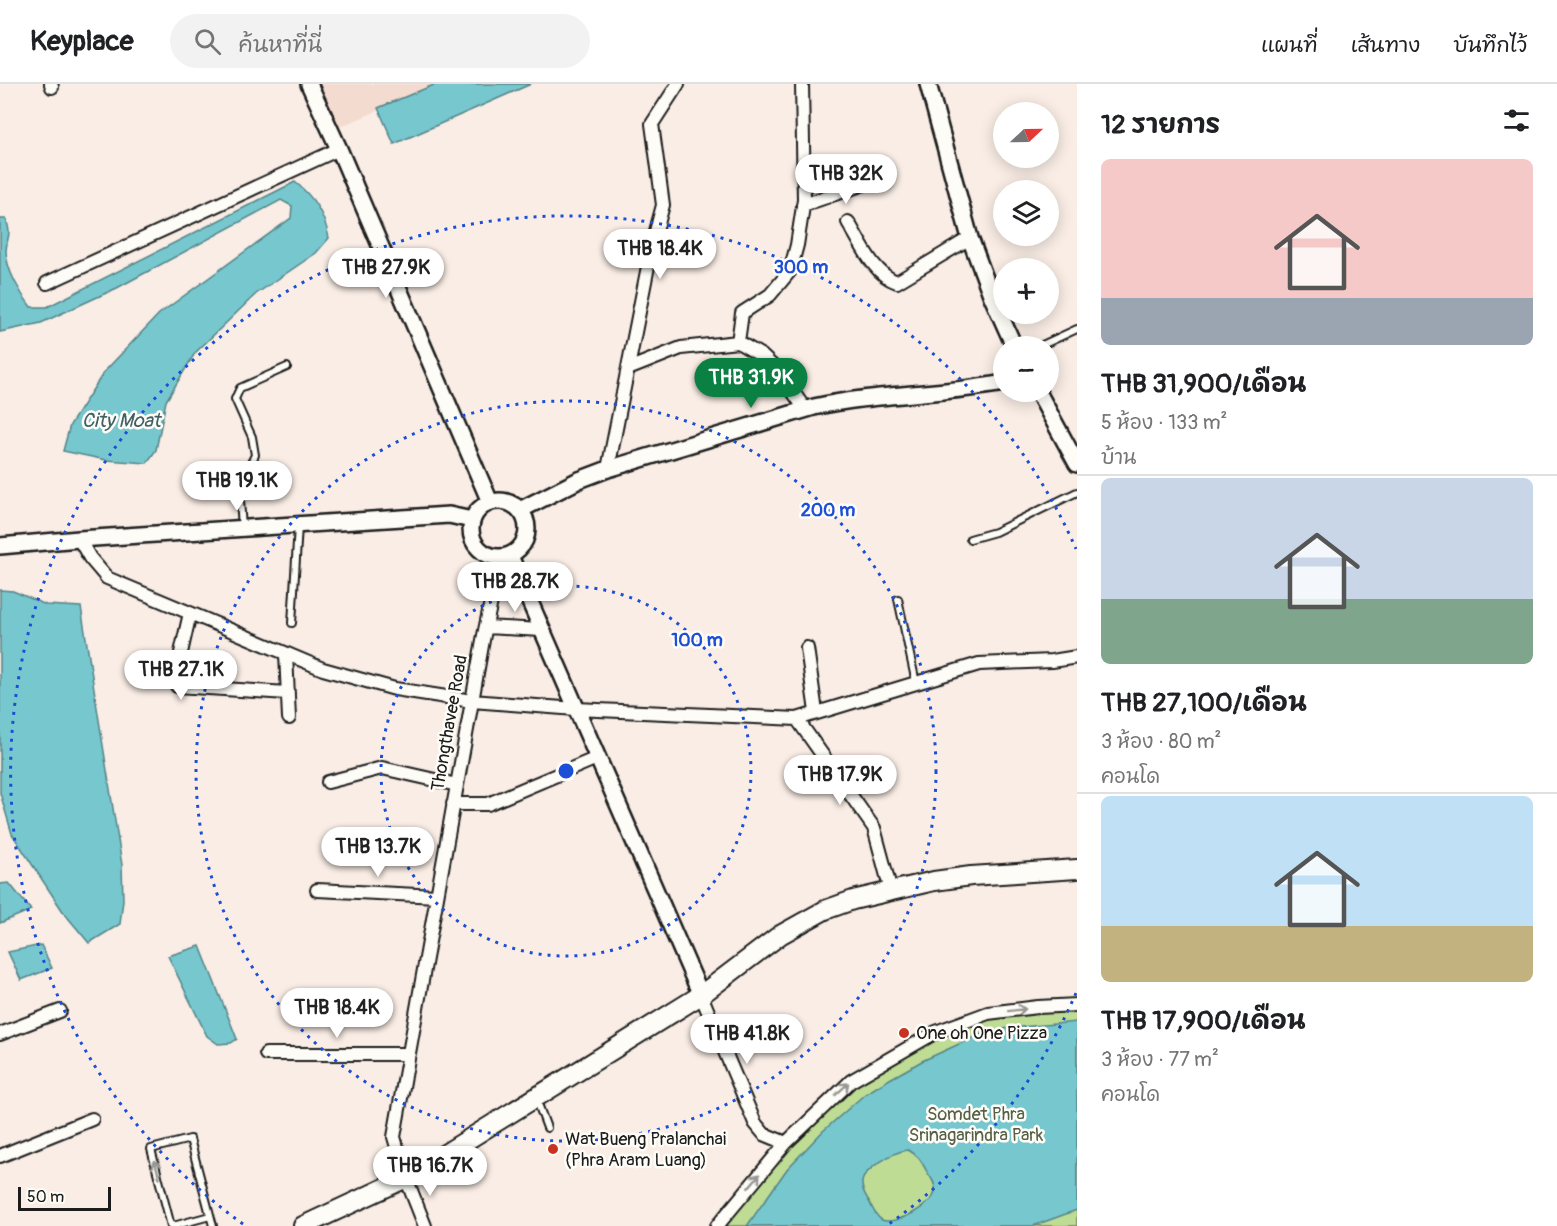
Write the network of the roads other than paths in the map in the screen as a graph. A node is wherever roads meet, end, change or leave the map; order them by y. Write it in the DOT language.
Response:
graph roads {
  1 [pos="309,84"];
  2 [pos="678,84"];
  3 [pos="802,84"];
  4 [pos="928,84"];
  5 [pos="339,149"];
  6 [pos="886,183"];
  7 [pos="803,205"];
  8 [pos="848,222"];
  9 [pos="970,238"];
  10 [pos="47,283"];
  11 [pos="1077,329"];
  12 [pos="1010,336"];
  13 [pos="1059,337"];
  14 [pos="738,342"];
  15 [pos="286,367"];
  16 [pos="628,369"];
  17 [pos="993,385"];
  18 [pos="1043,402"];
  19 [pos="805,409"];
  20 [pos="1077,464"];
  21 [pos="608,469"];
  22 [pos="1077,492"];
  23 [pos="490,502"];
  24 [pos="520,510"];
  25 [pos="472,520"];
  26 [pos="298,525"];
  27 [pos="242,529"];
  28 [pos="80,539"];
  29 [pos="970,539"];
  30 [pos="0,546"];
  31 [pos="505,557"];
  32 [pos="898,599"];
  33 [pos="190,613"];
  34 [pos="292,623"];
  35 [pos="486,627"];
  36 [pos="541,630"];
  37 [pos="807,648"];
  38 [pos="286,654"];
  39 [pos="1077,657"];
  40 [pos="916,683"];
  41 [pos="288,693"];
  42 [pos="472,701"];
  43 [pos="576,709"];
  44 [pos="816,712"];
  45 [pos="289,718"];
  46 [pos="797,718"];
  47 [pos="597,758"];
  48 [pos="328,782"];
  49 [pos="457,785"];
  50 [pos="453,804"];
  51 [pos="1077,869"];
  52 [pos="317,890"];
  53 [pos="891,891"];
  54 [pos="437,896"];
  55 [pos="701,994"];
  56 [pos="1077,1005"];
  57 [pos="60,1011"];
  58 [pos="0,1034"];
  59 [pos="266,1054"];
  60 [pos="409,1054"];
  61 [pos="536,1097"];
  62 [pos="92,1119"];
  63 [pos="547,1128"];
  64 [pos="786,1143"];
  65 [pos="0,1155"];
  66 [pos="406,1178"];
  67 [pos="210,1216"];
  68 [pos="172,1226"];
  69 [pos="213,1226"];
  70 [pos="303,1226"];
  71 [pos="425,1226"];
  72 [pos="717,1226"];
  1 -- 5 [label="street"];
  2 -- 16 [label="street"];
  3 -- 7 [label="street"];
  4 -- 9 [label="street"];
  5 -- 10 [label="street"];
  5 -- 23 [label="street"];
  6 -- 7 [label="street"];
  7 -- 14 [label="street"];
  8 -- 9 [label="street"];
  9 -- 12 [label="street"];
  11 -- 13 [label="lane"];
  14 -- 16 [label="street"];
  14 -- 19 [label="street"];
  15 -- 27 [label="lane"];
  16 -- 21 [label="street"];
  17 -- 19 [label="street"];
  18 -- 20 [label="street"];
  19 -- 21 [label="street"];
  21 -- 24 [label="street"];
  22 -- 29 [label="lane"];
  23 -- 24 [label="street"];
  23 -- 25 [label="street"];
  24 -- 31 [label="street"];
  25 -- 26 [label="street"];
  25 -- 31 [label="street"];
  26 -- 27 [label="street"];
  26 -- 34 [label="lane"];
  27 -- 28 [label="street"];
  28 -- 30 [label="street"];
  28 -- 33 [label="street"];
  31 -- 35 [label="street, Thongthavee Road"];
  31 -- 36 [label="street"];
  32 -- 40 [label="lane"];
  33 -- 38 [label="street"];
  33 -- 41 [label="street"];
  35 -- 36 [label="street"];
  35 -- 42 [label="street, Thongthavee Road"];
  36 -- 43 [label="street"];
  37 -- 44 [label="street"];
  38 -- 41 [label="street"];
  38 -- 42 [label="street"];
  39 -- 40 [label="street"];
  40 -- 44 [label="street"];
  41 -- 45 [label="street"];
  42 -- 43 [label="street"];
  42 -- 49 [label="street, Thongthavee Road"];
  43 -- 46 [label="street"];
  43 -- 47 [label="street"];
  44 -- 46 [label="street"];
  46 -- 53 [label="street"];
  47 -- 50 [label="street"];
  47 -- 55 [label="street"];
  48 -- 49 [label="street"];
  49 -- 50 [label="street, Thongthavee Road"];
  50 -- 54 [label="street, Thongthavee Road"];
  51 -- 53 [label="main road"];
  52 -- 54 [label="street"];
  53 -- 55 [label="main road"];
  54 -- 60 [label="street, Thongthavee Road"];
  55 -- 61 [label="main road"];
  55 -- 64 [label="street"];
  64 -- 56 [label="street, one-way"];
  57 -- 58 [label="street"];
  59 -- 60 [label="street"];
  60 -- 66 [label="street, Thongthavee Road"];
  61 -- 63 [label="lane"];
  61 -- 66 [label="main road"];
  62 -- 65 [label="street"];
  72 -- 64 [label="street, one-way"];
  66 -- 70 [label="main road"];
  66 -- 71 [label="street, Thongthavee Road"];
  67 -- 68 [label="lane"];
  68 -- 67 [label="lane, one-way"];
  67 -- 69 [label="lane"];
}
